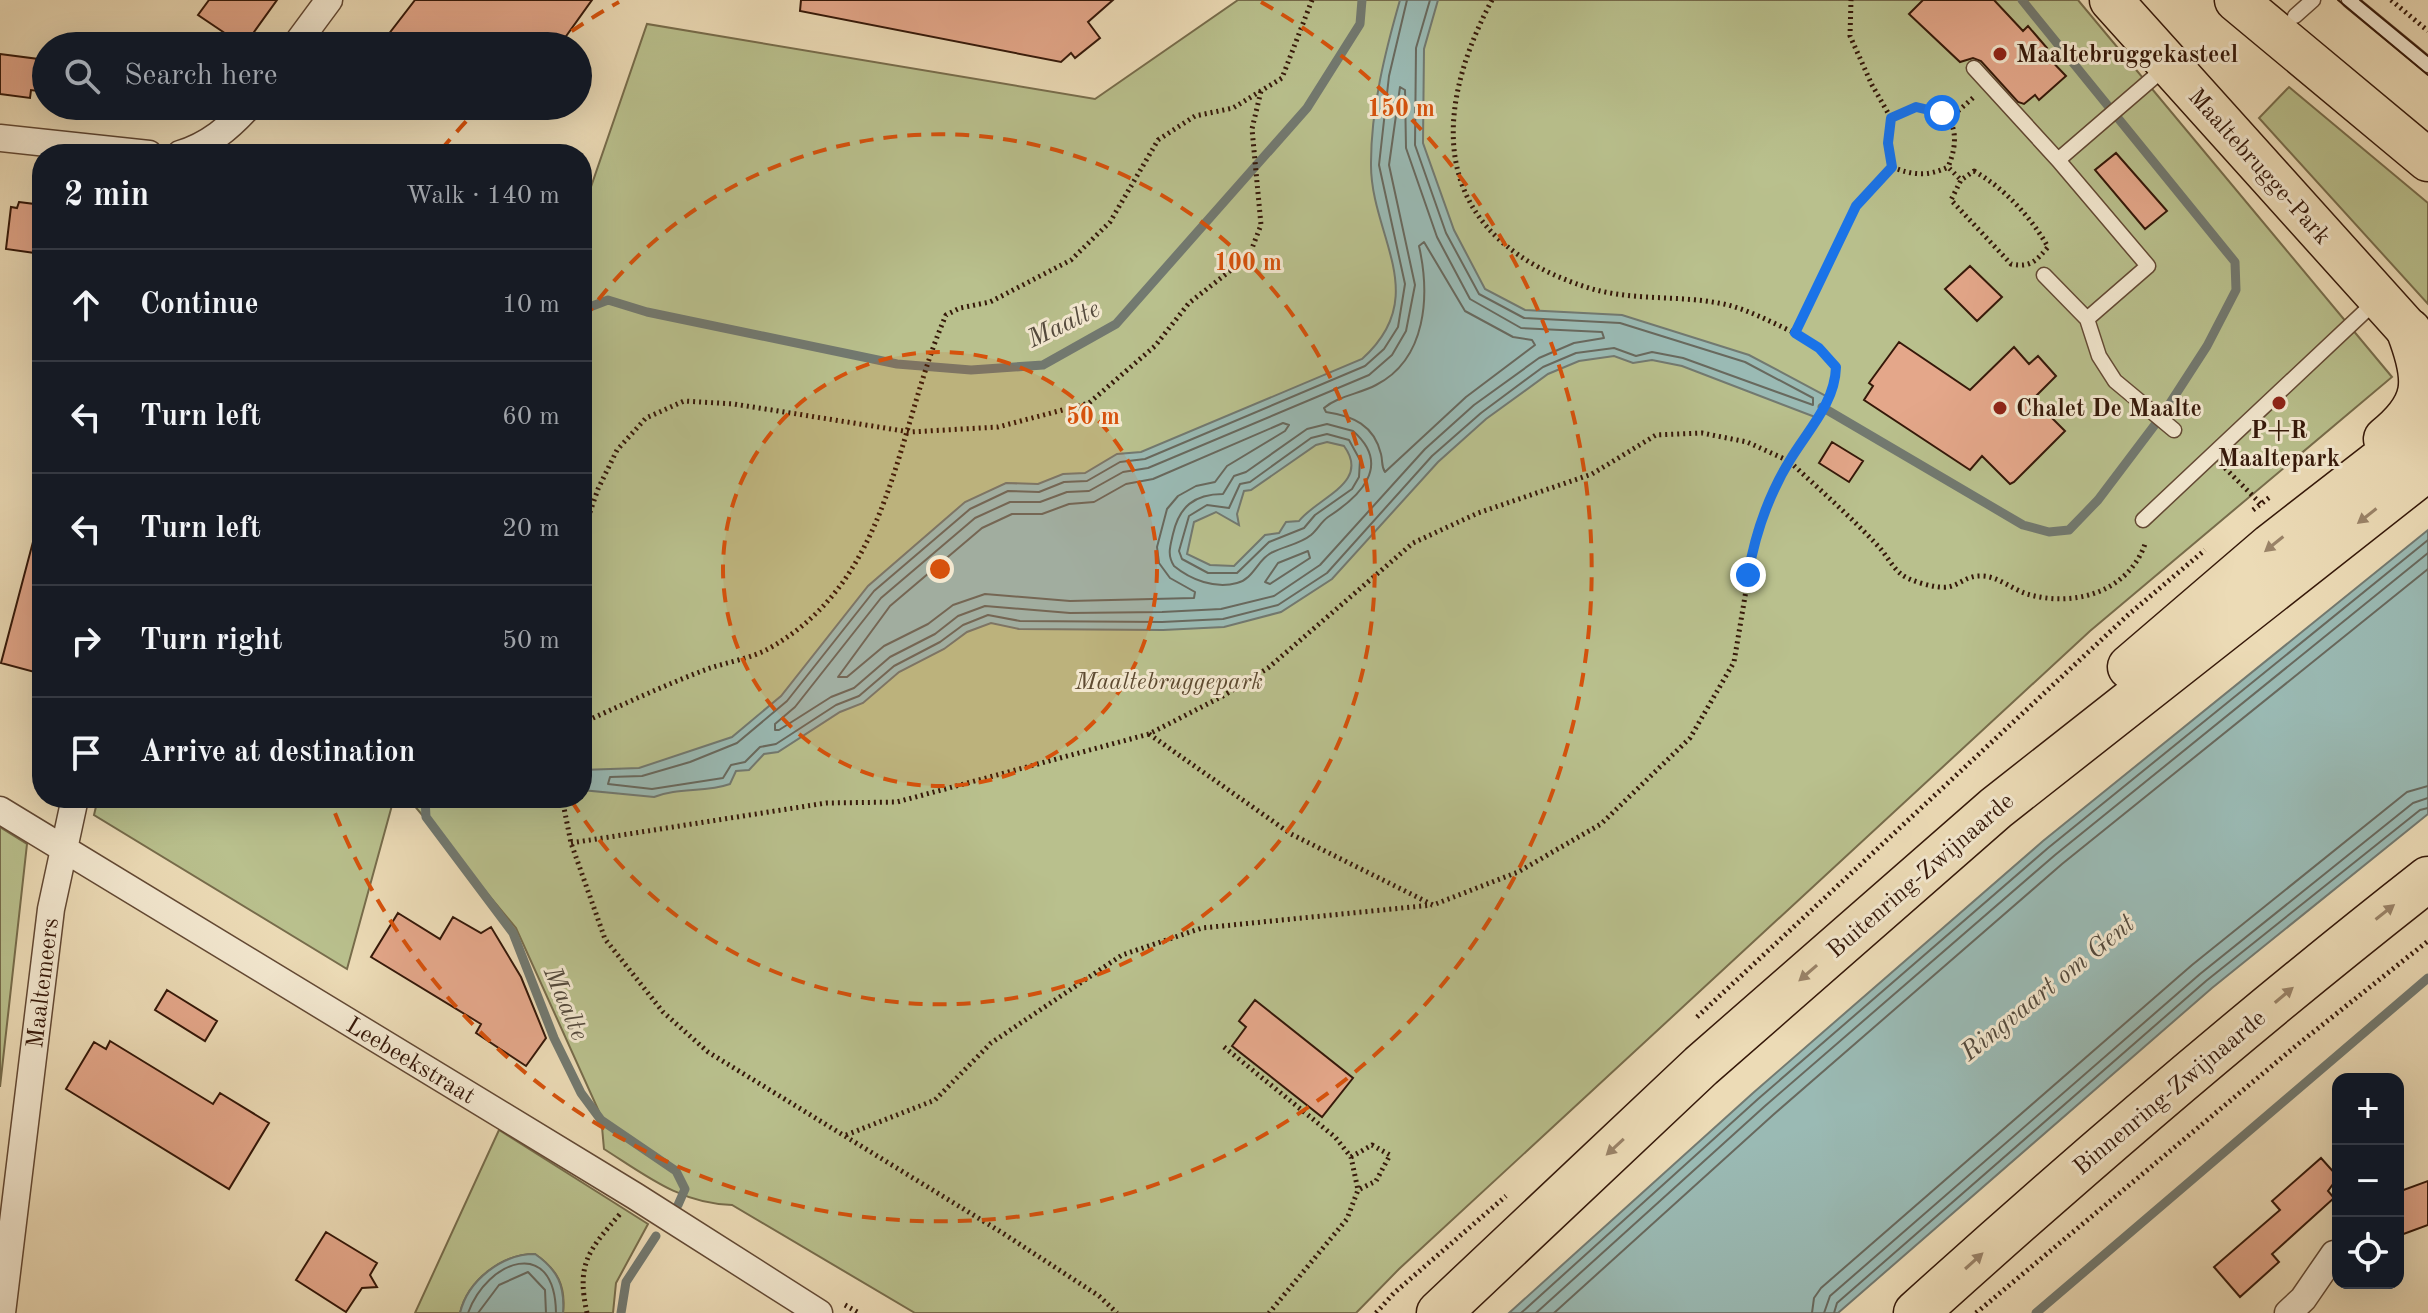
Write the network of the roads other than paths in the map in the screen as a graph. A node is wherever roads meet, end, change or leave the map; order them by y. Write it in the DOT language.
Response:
graph roads {
  1 [pos="329,0"];
  2 [pos="2111,0"];
  3 [pos="2236,0"];
  4 [pos="2349,0"];
  5 [pos="2295,5"];
  6 [pos="305,32"];
  7 [pos="2428,65"];
  8 [pos="1974,68"];
  9 [pos="2153,78"];
  10 [pos="236,120"];
  11 [pos="2428,127"];
  12 [pos="0,138"];
  13 [pos="56,144"];
  14 [pos="206,144"];
  15 [pos="2058,160"];
  16 [pos="2428,160"];
  17 [pos="2044,275"];
  18 [pos="2379,298"];
  19 [pos="2087,319"];
  20 [pos="2418,337"];
  21 [pos="2428,424"];
  22 [pos="2171,428"];
  23 [pos="2428,468"];
  24 [pos="2357,479"];
  25 [pos="2143,520"];
  26 [pos="2049,765"];
  27 [pos="72,808"];
  28 [pos="0,810"];
  29 [pos="62,847"];
  30 [pos="2428,879"];
  31 [pos="2332,1257"];
  32 [pos="2,1313"];
  33 [pos="819,1313"];
  34 [pos="1439,1313"];
  35 [pos="1916,1313"];
  36 [pos="2288,1313"];
  1 -- 6 [label="street"];
  2 -- 9 [label="main road, Maaltebrugge-Park"];
  3 -- 16 [label="main road"];
  4 -- 7 [label="lane"];
  5 -- 11 [label="main road"];
  8 -- 15 [label="lane"];
  9 -- 15 [label="lane"];
  9 -- 18 [label="main road, Maaltebrugge-Park"];
  10 -- 14 [label="street"];
  12 -- 13 [label="street"];
  15 -- 19 [label="lane"];
  17 -- 19 [label="lane"];
  18 -- 20 [label="main road, Maaltebrugge-Park"];
  18 -- 25 [label="lane"];
  19 -- 22 [label="lane"];
  20 -- 24 [label="highway"];
  21 -- 24 [label="highway"];
  23 -- 26 [label="highway, Buitenring-Zwijnaarde, one-way"];
  24 -- 26 [label="highway, one-way"];
  26 -- 34 [label="highway, Buitenring-Zwijnaarde, one-way"];
  27 -- 29 [label="street, Maaltemeers"];
  28 -- 29 [label="street, Leebeekstraat"];
  29 -- 32 [label="street, Maaltemeers"];
  29 -- 33 [label="street, Leebeekstraat"];
  35 -- 30 [label="highway, Binnenring-Zwijnaarde, one-way"];
  31 -- 36 [label="street"];
}
